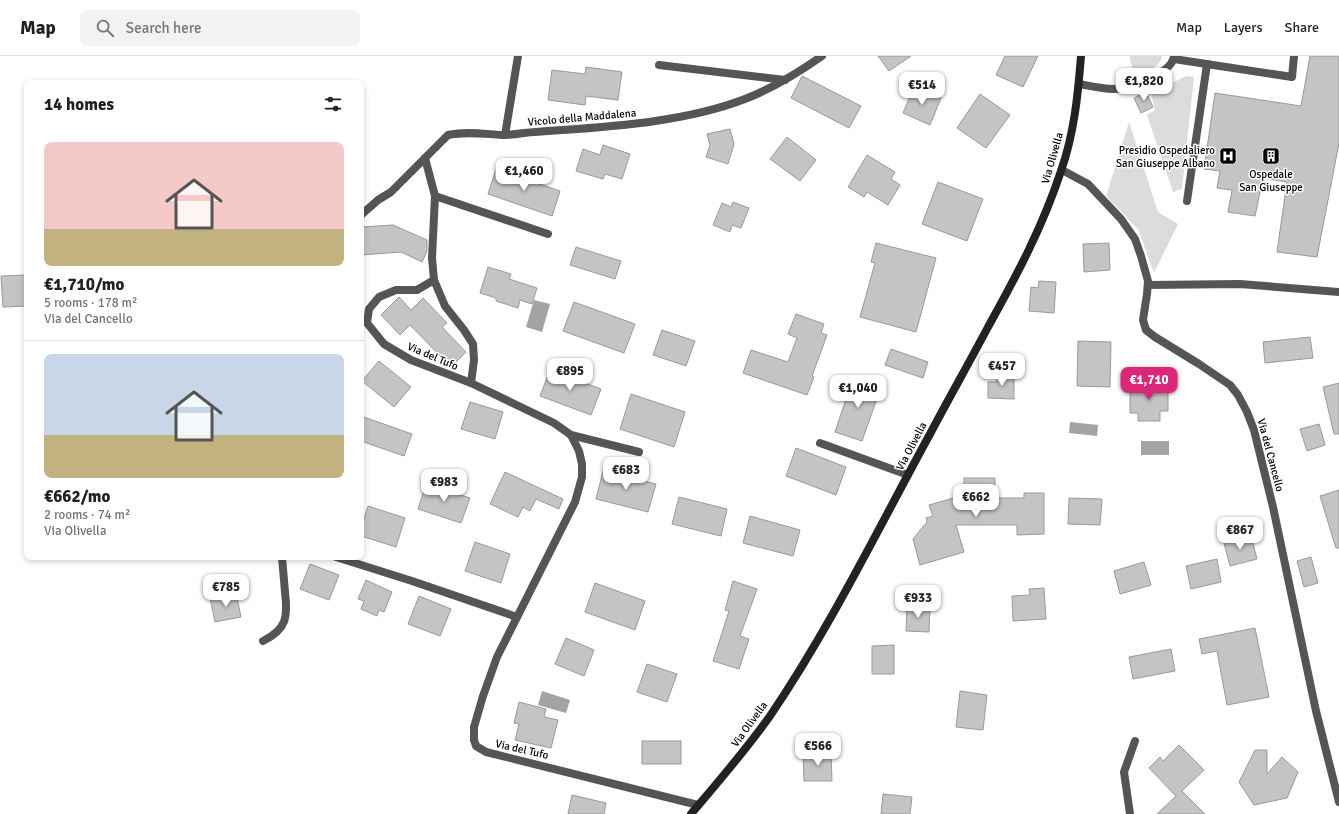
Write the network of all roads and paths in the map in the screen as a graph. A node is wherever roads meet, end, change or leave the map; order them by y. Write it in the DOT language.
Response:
graph roads {
  1 [pos="518,56"];
  2 [pos="822,56"];
  3 [pos="1081,56"];
  4 [pos="1294,56"];
  5 [pos="1174,58"];
  6 [pos="659,64"];
  7 [pos="1207,64"];
  8 [pos="785,80"];
  9 [pos="1079,84"];
  10 [pos="505,135"];
  11 [pos="425,158"];
  12 [pos="1062,170"];
  13 [pos="435,196"];
  14 [pos="1187,201"];
  15 [pos="364,212"];
  16 [pos="548,234"];
  17 [pos="434,280"];
  18 [pos="1148,285"];
  19 [pos="1339,292"];
  20 [pos="471,383"];
  21 [pos="571,435"];
  22 [pos="820,443"];
  23 [pos="639,452"];
  24 [pos="908,475"];
  25 [pos="282,560"];
  26 [pos="346,560"];
  27 [pos="517,617"];
  28 [pos="263,641"];
  29 [pos="1135,741"];
  30 [pos="1339,802"];
  31 [pos="698,806"];
  32 [pos="691,814"];
  33 [pos="1130,814"];
  1 -- 10 [label="street"];
  2 -- 8 [label="street, Vicolo della Maddalena"];
  3 -- 9 [label="main road, Via Olivella"];
  4 -- 7 [label="street"];
  5 -- 7 [label="street"];
  5 -- 9 [label="street"];
  6 -- 8 [label="street"];
  7 -- 14 [label="street"];
  8 -- 10 [label="street, Vicolo della Maddalena"];
  9 -- 12 [label="main road, Via Olivella"];
  10 -- 11 [label="street, Vicolo della Maddalena"];
  11 -- 13 [label="street, Via del Tufo"];
  11 -- 15 [label="street, Vicolo della Maddalena"];
  12 -- 18 [label="street, Via del Cancello"];
  12 -- 24 [label="main road, Via Olivella"];
  13 -- 16 [label="street"];
  13 -- 17 [label="street, Via del Tufo"];
  17 -- 20 [label="street, Via del Tufo"];
  17 -- 20 [label="street, Via del Tufo"];
  18 -- 19 [label="street"];
  18 -- 30 [label="street, Via del Cancello"];
  20 -- 21 [label="street, Via del Tufo"];
  21 -- 23 [label="street"];
  21 -- 27 [label="street, Via del Tufo"];
  22 -- 24 [label="street"];
  24 -- 31 [label="main road, Via Olivella"];
  25 -- 28 [label="street"];
  26 -- 27 [label="street"];
  27 -- 31 [label="street, Via del Tufo"];
  29 -- 33 [label="street"];
  31 -- 32 [label="main road, Via Olivella"];
}
